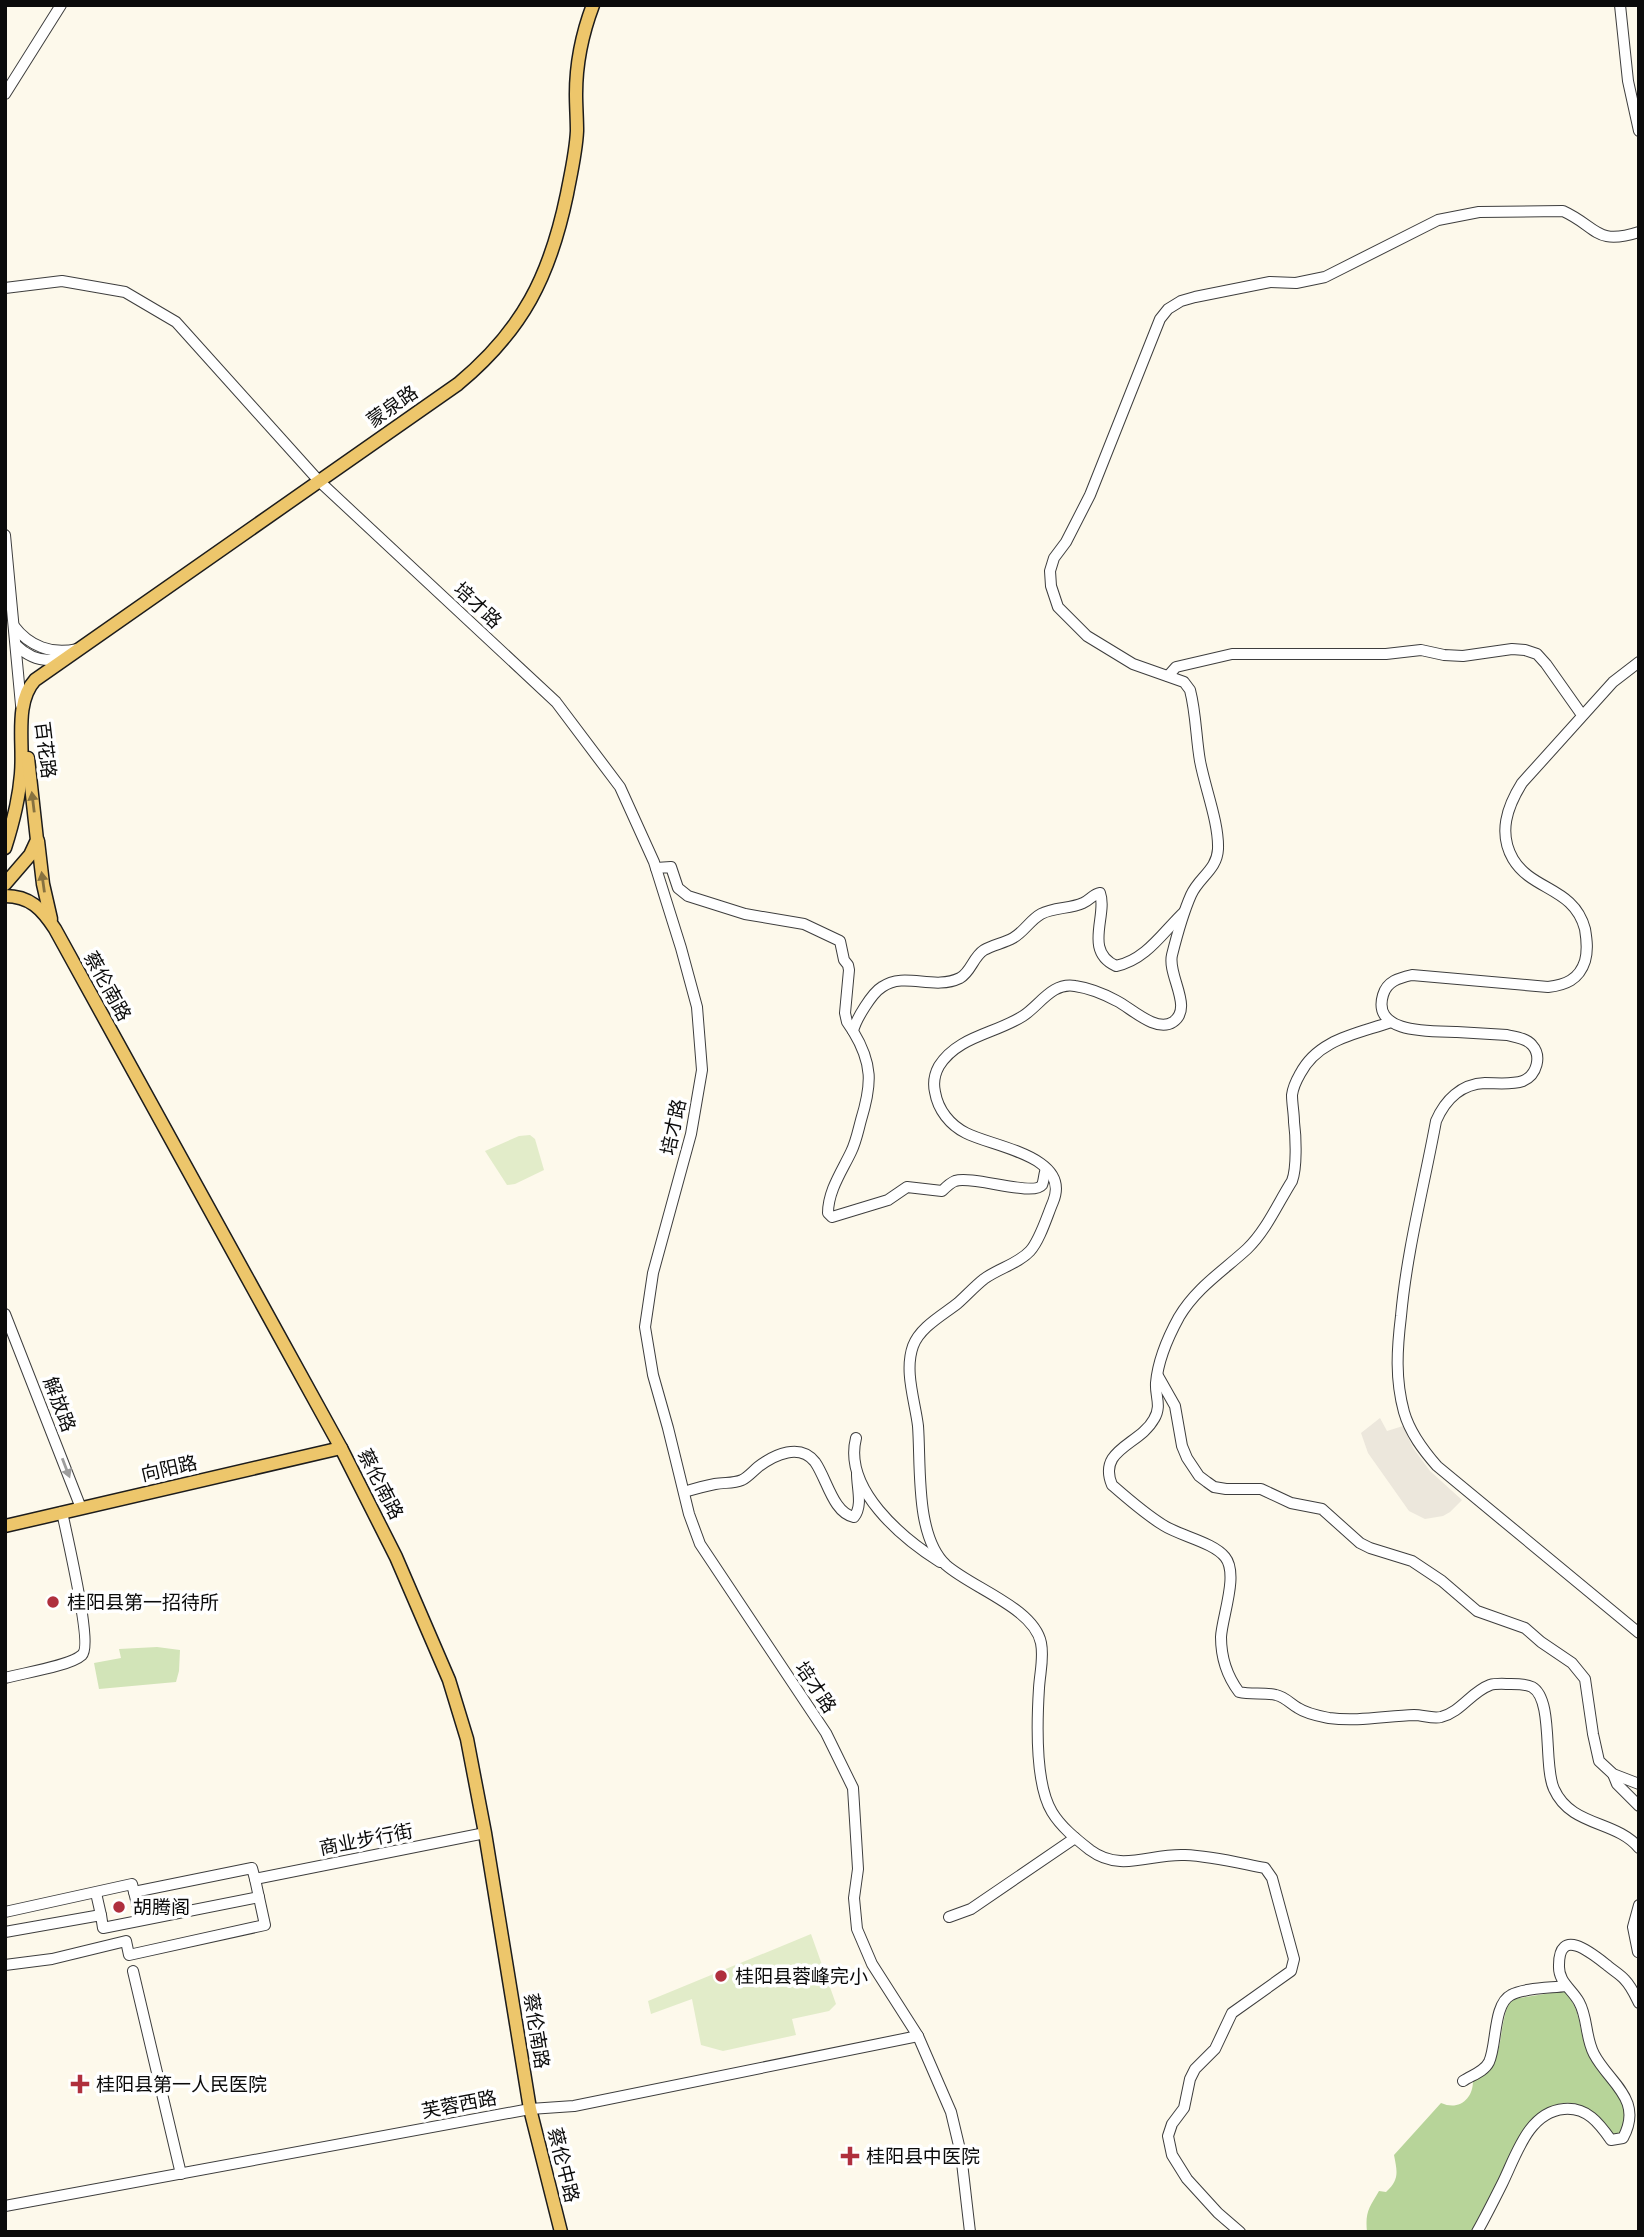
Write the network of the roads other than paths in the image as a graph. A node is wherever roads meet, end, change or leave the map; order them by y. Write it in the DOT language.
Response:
graph roads {
  1 [pos="61,5"];
  2 [pos="593,5"];
  3 [pos="1620,5"];
  4 [pos="5,93"];
  5 [pos="1639,131"];
  6 [pos="1639,232"];
  7 [pos="5,288"];
  8 [pos="319,481"];
  9 [pos="5,535"];
  10 [pos="14,625"];
  11 [pos="16,645"];
  12 [pos="78,649"];
  13 [pos="66,658"];
  14 [pos="1639,662"];
  15 [pos="1168,676"];
  16 [pos="21,709"];
  17 [pos="1582,715"];
  18 [pos="37,833"];
  19 [pos="5,848"];
  20 [pos="656,868"];
  21 [pos="5,884"];
  22 [pos="5,896"];
  23 [pos="1185,911"];
  24 [pos="55,929"];
  25 [pos="1391,1022"];
  26 [pos="853,1031"];
  27 [pos="1046,1169"];
  28 [pos="5,1314"];
  29 [pos="1158,1376"];
  30 [pos="856,1438"];
  31 [pos="341,1448"];
  32 [pos="857,1474"];
  33 [pos="684,1492"];
  34 [pos="81,1508"];
  35 [pos="62,1512"];
  36 [pos="5,1526"];
  37 [pos="947,1566"];
  38 [pos="1639,1633"];
  39 [pos="5,1678"];
  40 [pos="1613,1773"];
  41 [pos="1639,1784"];
  42 [pos="1639,1806"];
  43 [pos="485,1833"];
  44 [pos="1075,1838"];
  45 [pos="1639,1848"];
  46 [pos="255,1879"];
  47 [pos="134,1892"];
  48 [pos="96,1893"];
  49 [pos="258,1897"];
  50 [pos="1639,1905"];
  51 [pos="5,1912"];
  52 [pos="101,1915"];
  53 [pos="949,1917"];
  54 [pos="141,1920"];
  55 [pos="122,1924"];
  56 [pos="5,1932"];
  57 [pos="126,1941"];
  58 [pos="1638,1951"];
  59 [pos="5,1965"];
  60 [pos="133,1971"];
  61 [pos="1566,1986"];
  62 [pos="1639,2003"];
  63 [pos="918,2036"];
  64 [pos="1463,2081"];
  65 [pos="530,2109"];
  66 [pos="181,2174"];
  67 [pos="5,2206"];
  68 [pos="561,2232"];
  69 [pos="970,2232"];
  70 [pos="1240,2232"];
  71 [pos="1477,2232"];
  1 -- 4 [label="street"];
  2 -- 8 [label="main road, 蒙泉路"];
  3 -- 5 [label="street"];
  6 -- 15 [label="street"];
  7 -- 8 [label="street, 培才路"];
  8 -- 12 [label="main road, 蒙泉路"];
  8 -- 20 [label="street, 培才路"];
  9 -- 10 [label="street"];
  10 -- 11 [label="street"];
  10 -- 12 [label="street"];
  11 -- 13 [label="street"];
  11 -- 16 [label="street"];
  12 -- 13 [label="main road, 蒙泉路"];
  13 -- 16 [label="main road, 蒙泉路"];
  14 -- 17 [label="street"];
  15 -- 17 [label="street"];
  15 -- 23 [label="street"];
  18 -- 16 [label="main road, 百花路, one-way"];
  16 -- 19 [label="main road, 百花路"];
  17 -- 25 [label="street"];
  18 -- 21 [label="main road"];
  24 -- 18 [label="main road, 蔡伦南路, one-way"];
  20 -- 26 [label="street"];
  20 -- 33 [label="street, 培才路"];
  22 -- 24 [label="main road, 蔡伦南路"];
  23 -- 26 [label="street"];
  23 -- 27 [label="street"];
  24 -- 31 [label="main road, 蔡伦南路"];
  25 -- 29 [label="street"];
  25 -- 38 [label="street"];
  26 -- 27 [label="street"];
  27 -- 37 [label="street"];
  28 -- 34 [label="street, 解放路, one-way"];
  29 -- 40 [label="street"];
  29 -- 45 [label="street"];
  30 -- 32 [label="street"];
  31 -- 34 [label="main road, 向阳路"];
  31 -- 43 [label="main road, 蔡伦南路"];
  32 -- 33 [label="street"];
  32 -- 37 [label="street"];
  33 -- 63 [label="street, 培才路"];
  34 -- 35 [label="main road, 向阳路"];
  35 -- 36 [label="main road, 向阳路"];
  35 -- 39 [label="street"];
  37 -- 44 [label="street"];
  40 -- 41 [label="street"];
  40 -- 42 [label="street"];
  43 -- 46 [label="street, 商业步行街"];
  43 -- 65 [label="main road, 蔡伦南路"];
  44 -- 53 [label="street"];
  44 -- 70 [label="street"];
  46 -- 47 [label="street, 商业步行街"];
  46 -- 49 [label="street"];
  47 -- 48 [label="street, 商业步行街"];
  47 -- 54 [label="street"];
  48 -- 51 [label="street, 商业步行街"];
  48 -- 52 [label="street"];
  49 -- 54 [label="street"];
  49 -- 57 [label="street"];
  50 -- 58 [label="street"];
  52 -- 55 [label="street"];
  52 -- 56 [label="street"];
  54 -- 55 [label="street"];
  55 -- 57 [label="street"];
  57 -- 59 [label="street"];
  60 -- 66 [label="street"];
  61 -- 62 [label="street"];
  61 -- 64 [label="street"];
  61 -- 71 [label="street"];
  63 -- 65 [label="street, 芙蓉西路"];
  63 -- 69 [label="street, 培才路"];
  65 -- 66 [label="street, 芙蓉西路"];
  65 -- 68 [label="main road, 蔡伦中路"];
  66 -- 67 [label="street, 芙蓉西路"];
}
